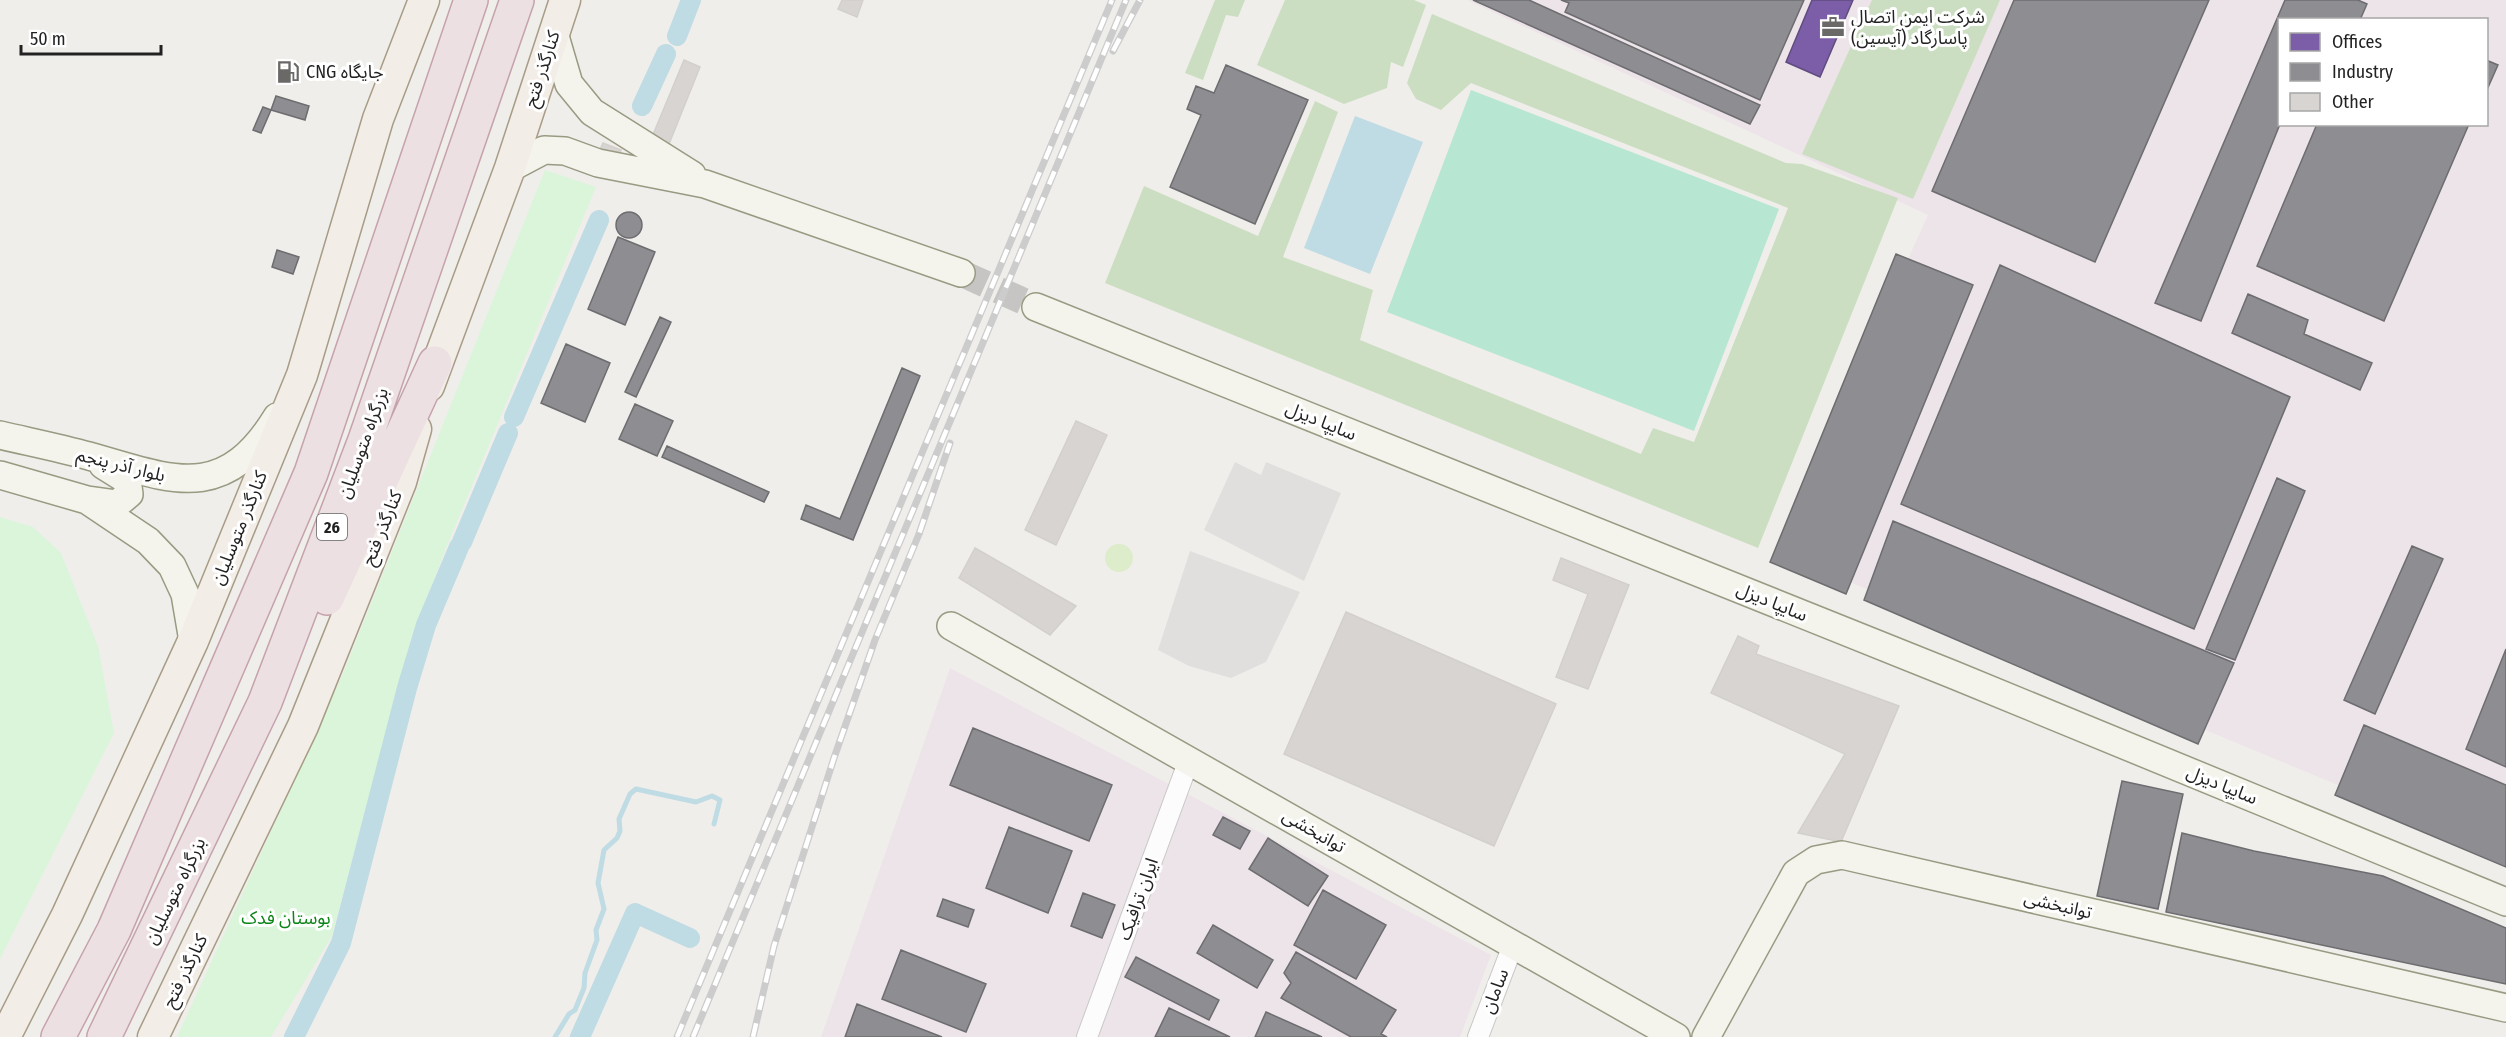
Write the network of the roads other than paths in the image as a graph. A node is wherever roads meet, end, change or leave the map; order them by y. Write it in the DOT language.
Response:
graph roads {
  1 [pos="424,0"];
  2 [pos="471,0"];
  3 [pos="517,0"];
  4 [pos="565,0"];
  5 [pos="554,33"];
  6 [pos="510,168"];
  7 [pos="705,184"];
  8 [pos="961,273"];
  9 [pos="1036,307"];
  10 [pos="435,363"];
  11 [pos="302,375"];
  12 [pos="0,435"];
  13 [pos="89,456"];
  14 [pos="0,475"];
  15 [pos="87,500"];
  16 [pos="951,626"];
  17 [pos="193,641"];
  18 [pos="265,702"];
  19 [pos="1189,760"];
  20 [pos="2506,902"];
  21 [pos="1513,945"];
  22 [pos="2506,1008"];
  23 [pos="5,1037"];
  24 [pos="58,1037"];
  25 [pos="104,1037"];
  26 [pos="153,1037"];
  27 [pos="1087,1037"];
  28 [pos="1478,1037"];
  29 [pos="1676,1037"];
  30 [pos="1706,1037"];
  1 -- 11 [label="main road, کنارگذر متوسلیان"];
  2 -- 24 [label="highway, 26"];
  3 -- 18 [label="highway, بزرگراه متوسلیان / 26"];
  4 -- 5 [label="main road, کنارگذر فتح"];
  5 -- 6 [label="main road, کنارگذر فتح"];
  5 -- 7 [label="street"];
  6 -- 7 [label="street"];
  6 -- 10 [label="main road, کنارگذر فتح"];
  7 -- 8 [label="street"];
  9 -- 20 [label="street, سایپا دیزل"];
  10 -- 18 [label="highway"];
  10 -- 26 [label="main road, کنارگذر فتح"];
  11 -- 13 [label="street, بلوار آذر پنجم"];
  11 -- 17 [label="main road, کنارگذر متوسلیان"];
  12 -- 13 [label="street, بلوار آذر پنجم"];
  13 -- 15 [label="street"];
  14 -- 15 [label="street"];
  15 -- 17 [label="street"];
  16 -- 19 [label="street, توانبخشی"];
  17 -- 23 [label="main road, کنارگذر متوسلیان"];
  18 -- 25 [label="highway, بزرگراه متوسلیان / 26"];
  19 -- 21 [label="street, توانبخشی"];
  19 -- 27 [label="street, ایران ترافیک"];
  21 -- 28 [label="street, سامان"];
  21 -- 29 [label="street, توانبخشی"];
  22 -- 30 [label="street, توانبخشی"];
}
